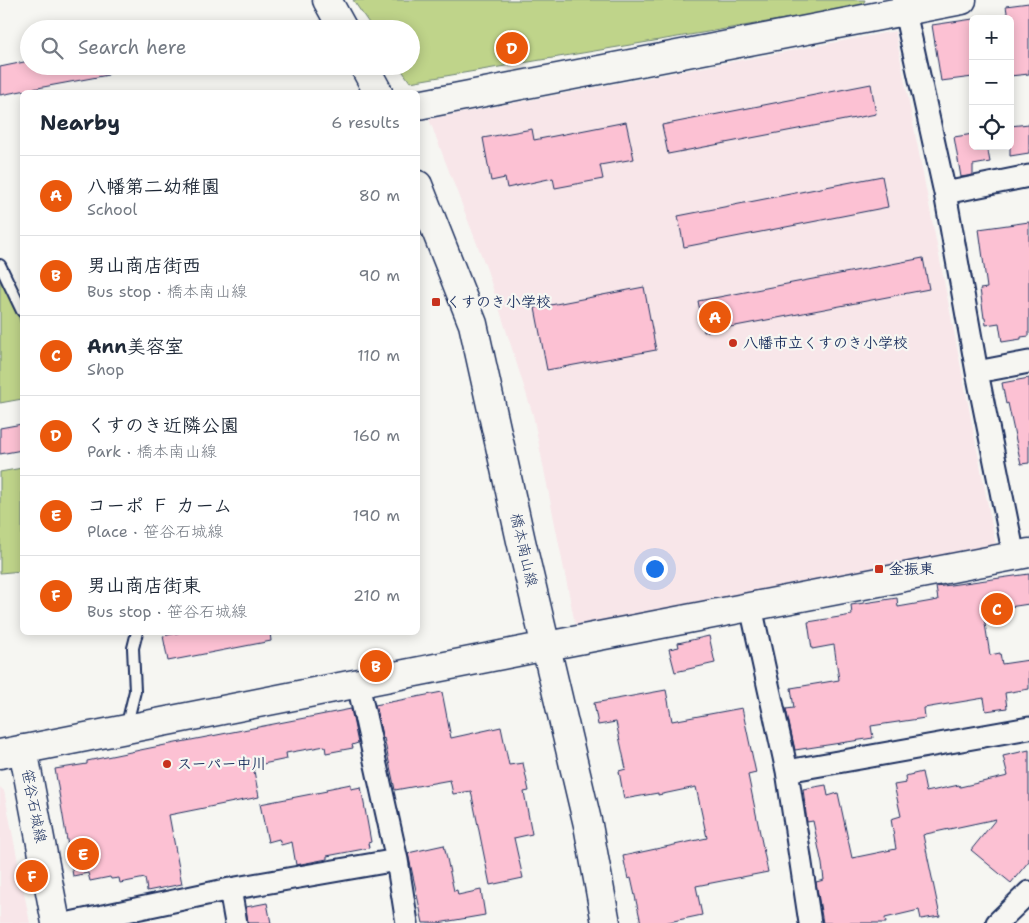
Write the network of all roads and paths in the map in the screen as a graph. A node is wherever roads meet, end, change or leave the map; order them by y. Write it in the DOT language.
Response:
graph roads {
  1 [pos="327,0"];
  2 [pos="962,0"];
  3 [pos="905,6"];
  4 [pos="338,20"];
  5 [pos="369,75"];
  6 [pos="377,90"];
  7 [pos="420,105"];
  8 [pos="1029,176"];
  9 [pos="420,189"];
  10 [pos="945,193"];
  11 [pos="0,265"];
  12 [pos="20,307"];
  13 [pos="1029,362"];
  14 [pos="977,372"];
  15 [pos="1022,555"];
  16 [pos="751,607"];
  17 [pos="136,635"];
  18 [pos="546,646"];
  19 [pos="358,684"];
  20 [pos="1029,728"];
  21 [pos="126,729"];
  22 [pos="11,751"];
  23 [pos="786,771"];
  24 [pos="397,860"];
  25 [pos="230,889"];
  26 [pos="1029,892"];
  27 [pos="56,923"];
  28 [pos="70,923"];
  29 [pos="236,923"];
  30 [pos="407,923"];
  31 [pos="606,923"];
  32 [pos="810,923"];
  33 [pos="997,923"];
  1 -- 4 [label="street"];
  2 -- 3 [label="street"];
  3 -- 7 [label="street"];
  3 -- 10 [label="street"];
  5 -- 6 [label="street"];
  8 -- 10 [label="street"];
  9 -- 18 [label="street, 橋本南山線"];
  10 -- 14 [label="street"];
  11 -- 12 [label="lane"];
  13 -- 14 [label="street"];
  14 -- 15 [label="street"];
  15 -- 16 [label="street"];
  16 -- 18 [label="street"];
  16 -- 23 [label="street"];
  17 -- 21 [label="lane"];
  18 -- 19 [label="street"];
  18 -- 31 [label="street, 橋本南山線"];
  19 -- 21 [label="street"];
  19 -- 24 [label="street"];
  20 -- 23 [label="street"];
  21 -- 22 [label="street"];
  22 -- 27 [label="street, 笹谷石城線"];
  23 -- 32 [label="street"];
  24 -- 25 [label="street"];
  24 -- 30 [label="street"];
  25 -- 28 [label="street"];
  25 -- 29 [label="street"];
  26 -- 33 [label="street"];
}
